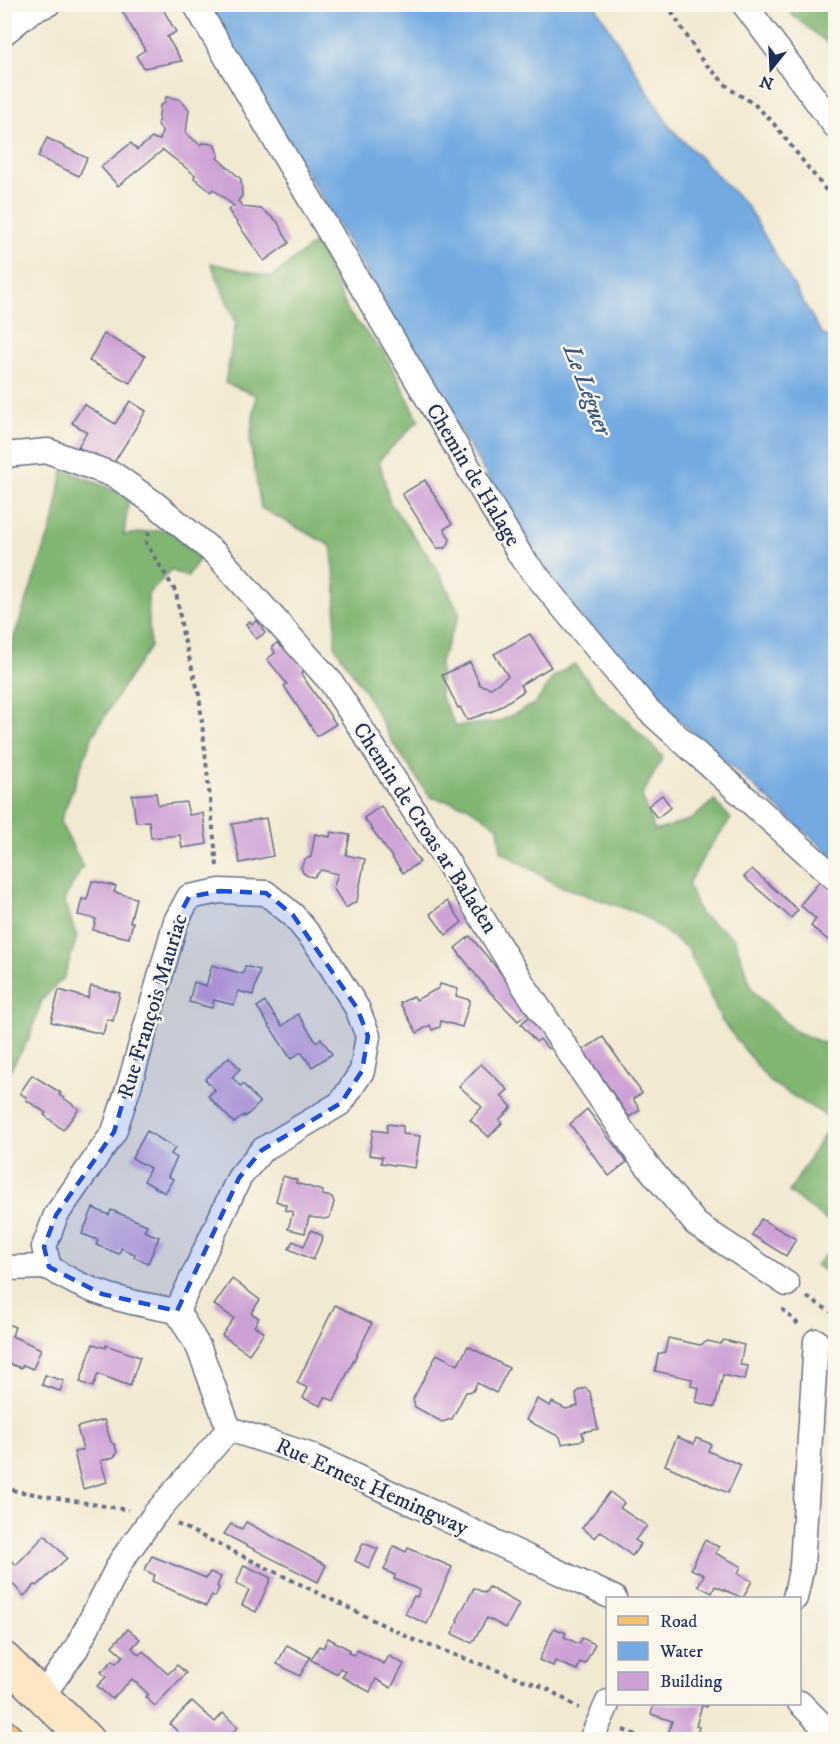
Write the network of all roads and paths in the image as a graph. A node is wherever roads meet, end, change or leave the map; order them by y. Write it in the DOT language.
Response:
graph roads {
  1 [pos="48,4"];
  2 [pos="195,4"];
  3 [pos="667,4"];
  4 [pos="744,4"];
  5 [pos="4,33"];
  6 [pos="836,128"];
  7 [pos="836,203"];
  8 [pos="4,455"];
  9 [pos="146,543"];
  10 [pos="836,879"];
  11 [pos="220,891"];
  12 [pos="49,1267"];
  13 [pos="4,1268"];
  14 [pos="787,1284"];
  15 [pos="177,1311"];
  16 [pos="836,1315"];
  17 [pos="816,1341"];
  18 [pos="229,1429"];
  19 [pos="4,1486"];
  20 [pos="155,1514"];
  21 [pos="610,1597"];
  22 [pos="795,1597"];
  23 [pos="4,1659"];
  24 [pos="42,1696"];
  25 [pos="801,1704"];
  26 [pos="599,1721"];
  27 [pos="836,1739"];
  28 [pos="87,1740"];
  29 [pos="651,1740"];
  1 -- 5 [label="street"];
  2 -- 10 [label="street, Chemin de Halage"];
  3 -- 7 [label="path"];
  4 -- 6 [label="street"];
  8 -- 14 [label="street, Chemin de Croas ar Baladen"];
  9 -- 11 [label="path"];
  11 -- 12 [label="street, Rue François Mauriac"];
  11 -- 15 [label="street, Rue François Mauriac"];
  12 -- 13 [label="street"];
  12 -- 15 [label="street"];
  14 -- 16 [label="path"];
  15 -- 18 [label="street"];
  17 -- 22 [label="street"];
  18 -- 20 [label="street"];
  18 -- 21 [label="street, Rue Ernest Hemingway"];
  19 -- 20 [label="path"];
  20 -- 24 [label="street"];
  20 -- 26 [label="path"];
  23 -- 24 [label="main road"];
  24 -- 28 [label="main road"];
  25 -- 27 [label="street"];
  26 -- 29 [label="path"];
}
